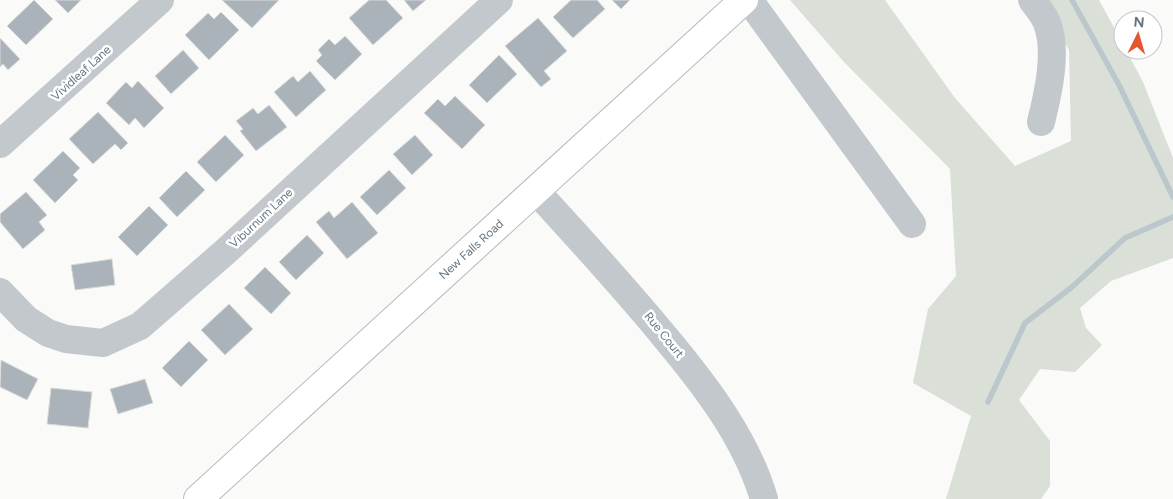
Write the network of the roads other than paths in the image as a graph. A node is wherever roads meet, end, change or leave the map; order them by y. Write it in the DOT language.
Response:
graph roads {
  1 [pos="160,0"];
  2 [pos="499,0"];
  3 [pos="744,0"];
  4 [pos="749,0"];
  5 [pos="1032,0"];
  6 [pos="1041,122"];
  7 [pos="0,144"];
  8 [pos="536,191"];
  9 [pos="912,224"];
  10 [pos="0,292"];
  11 [pos="198,499"];
  12 [pos="764,499"];
  1 -- 7 [label="street, Vividleaf Lane"];
  2 -- 10 [label="street, Viburnum Lane"];
  3 -- 8 [label="main road, New Falls Road"];
  4 -- 9 [label="street"];
  5 -- 6 [label="street"];
  8 -- 11 [label="main road, New Falls Road"];
  8 -- 12 [label="street, Rue Court"];
}
